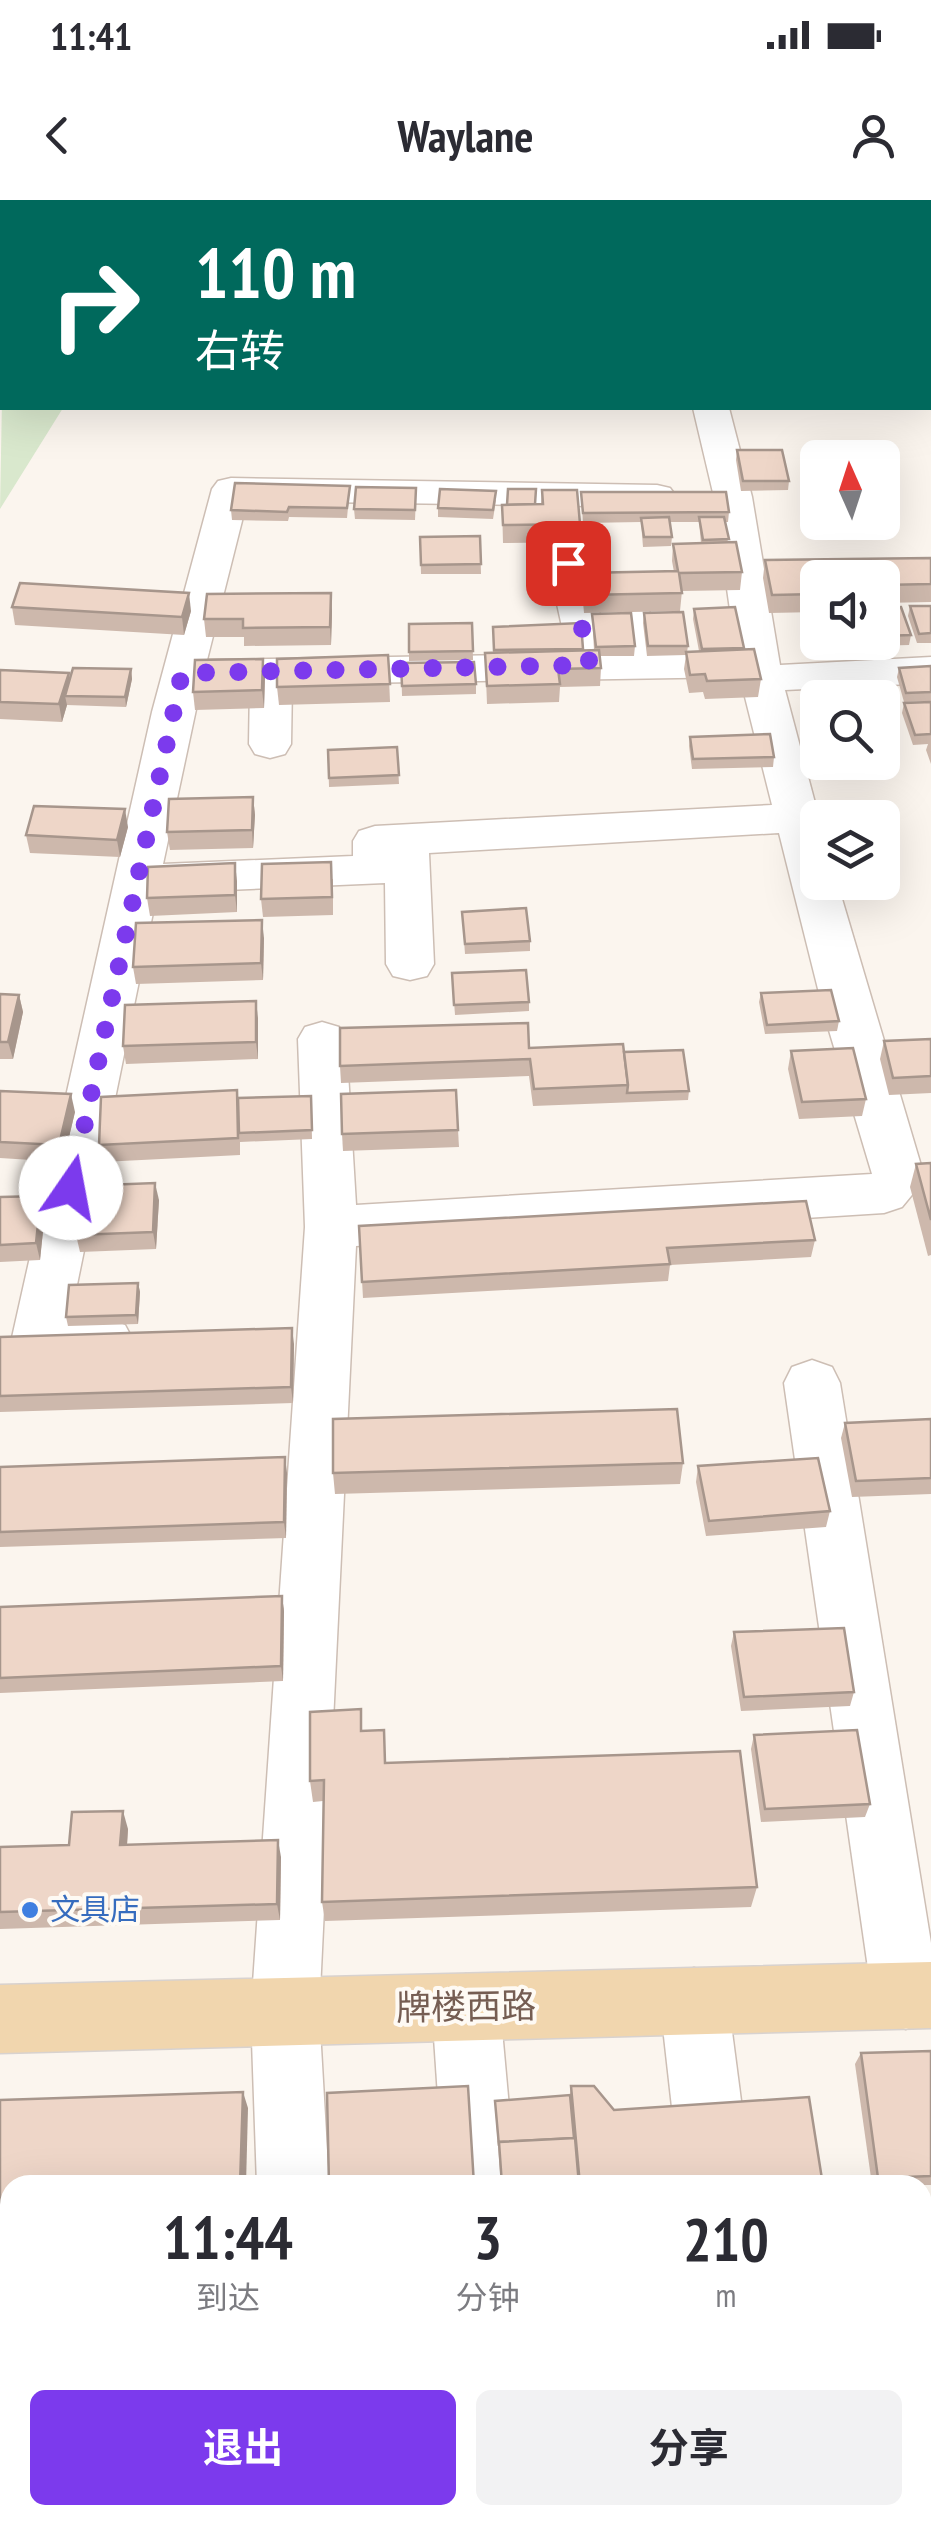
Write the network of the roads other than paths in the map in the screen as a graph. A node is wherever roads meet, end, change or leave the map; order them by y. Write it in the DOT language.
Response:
graph roads {
  1 [pos="711,410"];
  2 [pos="733,497"];
  3 [pos="568,563"];
  4 [pos="635,619"];
  5 [pos="921,658"];
  6 [pos="590,665"];
  7 [pos="644,666"];
  8 [pos="271,671"];
  9 [pos="760,672"];
  10 [pos="182,673"];
  11 [pos="270,744"];
  12 [pos="796,818"];
  13 [pos="406,839"];
  14 [pos="137,880"];
  15 [pos="410,964"];
  16 [pos="322,1039"];
  17 [pos="915,1177"];
  18 [pos="331,1227"];
  19 [pos="152,1339"];
  20 [pos="19,1342"];
  21 [pos="812,1383"];
  22 [pos="918,1996"];
  23 [pos="694,2002"];
  24 [pos="466,2008"];
  25 [pos="285,2012"];
  26 [pos="0,2019"];
  27 [pos="708,2116"];
  28 [pos="292,2175"];
  29 [pos="479,2175"];
  1 -- 2 [label="street"];
  2 -- 9 [label="street"];
  2 -- 10 [label="street"];
  3 -- 6 [label="street"];
  4 -- 7 [label="street"];
  5 -- 9 [label="street"];
  6 -- 7 [label="street"];
  6 -- 8 [label="street"];
  7 -- 9 [label="street"];
  8 -- 10 [label="street"];
  8 -- 11 [label="street"];
  9 -- 12 [label="street"];
  10 -- 14 [label="street"];
  12 -- 13 [label="street"];
  12 -- 17 [label="street"];
  13 -- 14 [label="street"];
  13 -- 15 [label="street"];
  14 -- 20 [label="street"];
  16 -- 18 [label="street"];
  17 -- 18 [label="street"];
  18 -- 25 [label="street"];
  19 -- 20 [label="street"];
  21 -- 22 [label="street"];
  22 -- 23 [label="main road, 牌楼西路"];
  23 -- 24 [label="main road, 牌楼西路"];
  23 -- 27 [label="street"];
  24 -- 25 [label="main road, 牌楼西路"];
  24 -- 29 [label="street"];
  25 -- 26 [label="main road, 牌楼西路"];
  25 -- 28 [label="street"];
}
